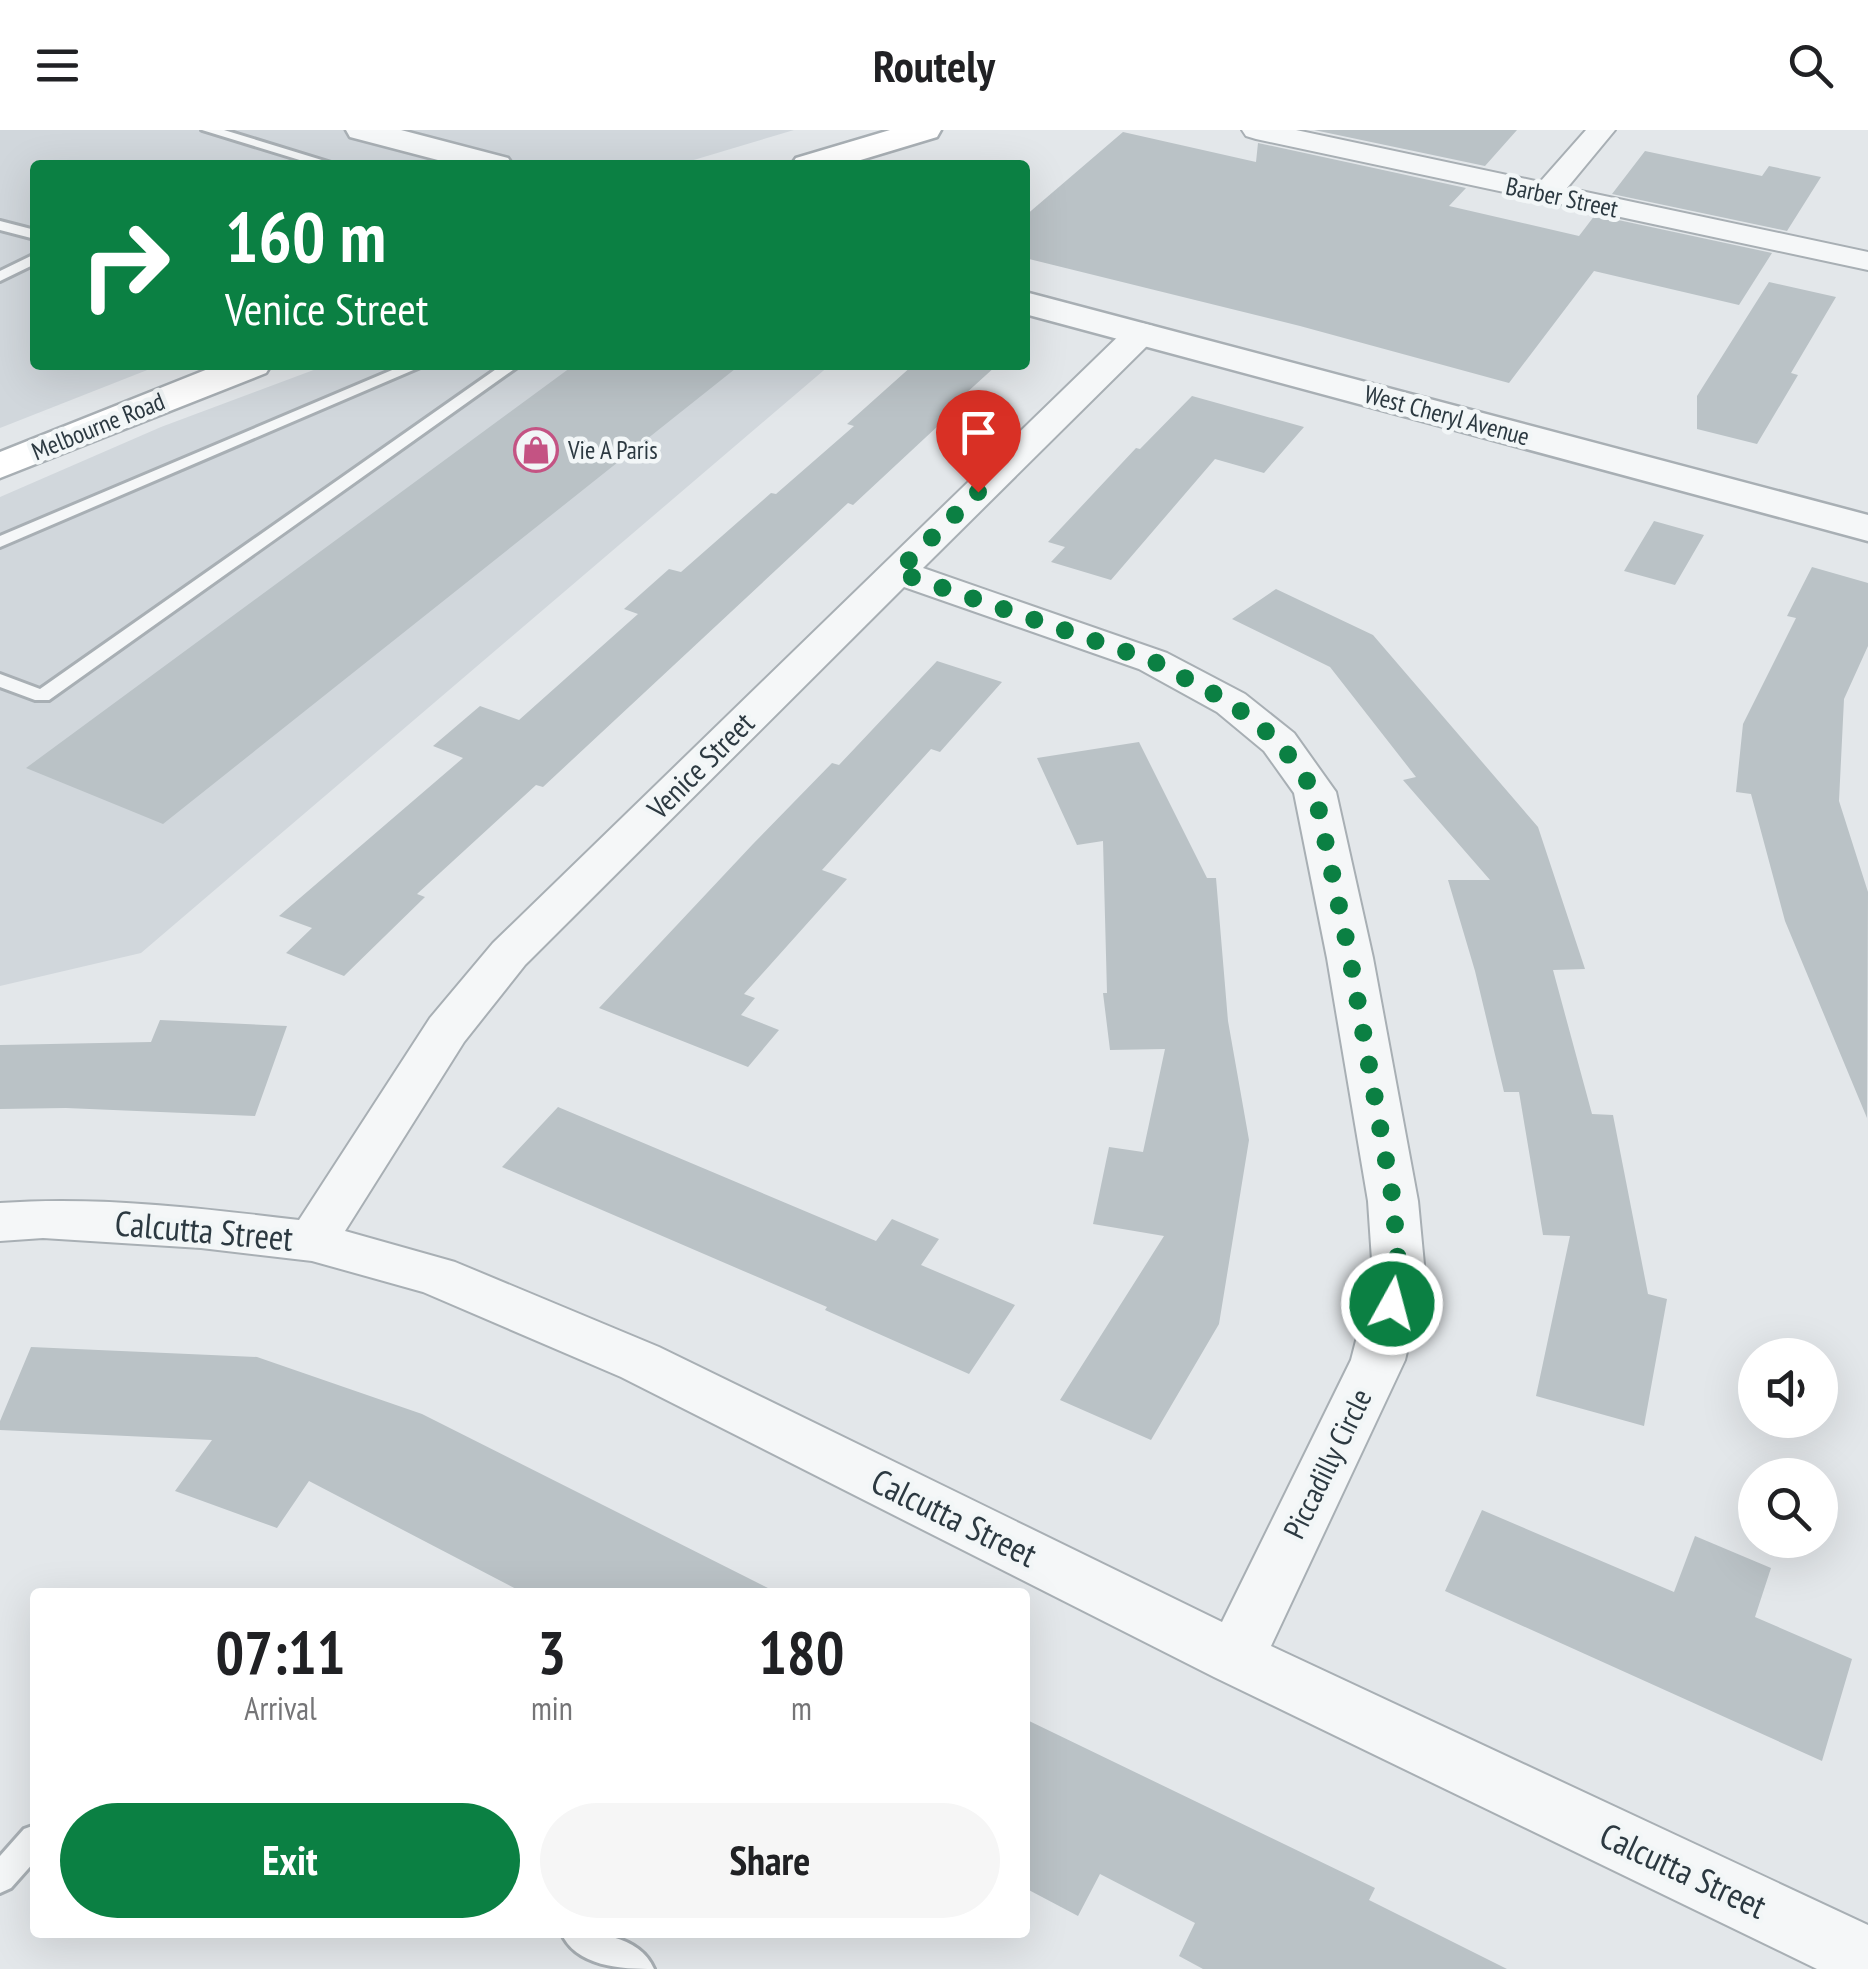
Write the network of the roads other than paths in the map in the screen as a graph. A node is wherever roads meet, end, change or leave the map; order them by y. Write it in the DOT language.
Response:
graph roads {
  1 [pos="209,130"];
  2 [pos="362,130"];
  3 [pos="924,130"];
  4 [pos="1256,130"];
  5 [pos="1601,130"];
  6 [pos="313,160"];
  7 [pos="450,160"];
  8 [pos="825,160"];
  9 [pos="1545,194"];
  10 [pos="0,225"];
  11 [pos="30,234"];
  12 [pos="30,261"];
  13 [pos="1868,261"];
  14 [pos="0,277"];
  15 [pos="1030,304"];
  16 [pos="1141,333"];
  17 [pos="240,370"];
  18 [pos="404,370"];
  19 [pos="505,370"];
  20 [pos="0,466"];
  21 [pos="1868,528"];
  22 [pos="0,542"];
  23 [pos="897,572"];
  24 [pos="0,680"];
  25 [pos="0,1222"];
  26 [pos="312,1241"];
  27 [pos="1234,1658"];
  28 [pos="30,1845"];
  29 [pos="0,1878"];
  30 [pos="586,1938"];
  31 [pos="1868,1959"];
  32 [pos="638,1969"];
  1 -- 6 [label="lane"];
  2 -- 7 [label="street"];
  3 -- 8 [label="main road"];
  4 -- 9 [label="street, Barber Street"];
  5 -- 9 [label="street"];
  9 -- 13 [label="street, Barber Street"];
  10 -- 11 [label="lane"];
  12 -- 14 [label="lane"];
  15 -- 16 [label="street, West Cheryl Avenue"];
  16 -- 21 [label="street, West Cheryl Avenue"];
  16 -- 23 [label="street, Venice Street"];
  17 -- 20 [label="main road, Melbourne Road"];
  18 -- 22 [label="lane"];
  19 -- 24 [label="lane"];
  23 -- 26 [label="street, Venice Street"];
  23 -- 27 [label="street, Piccadilly Circle"];
  25 -- 26 [label="street, Calcutta Street"];
  26 -- 27 [label="street, Calcutta Street"];
  27 -- 31 [label="street, Calcutta Street"];
  28 -- 29 [label="lane"];
  30 -- 32 [label="lane"];
}
